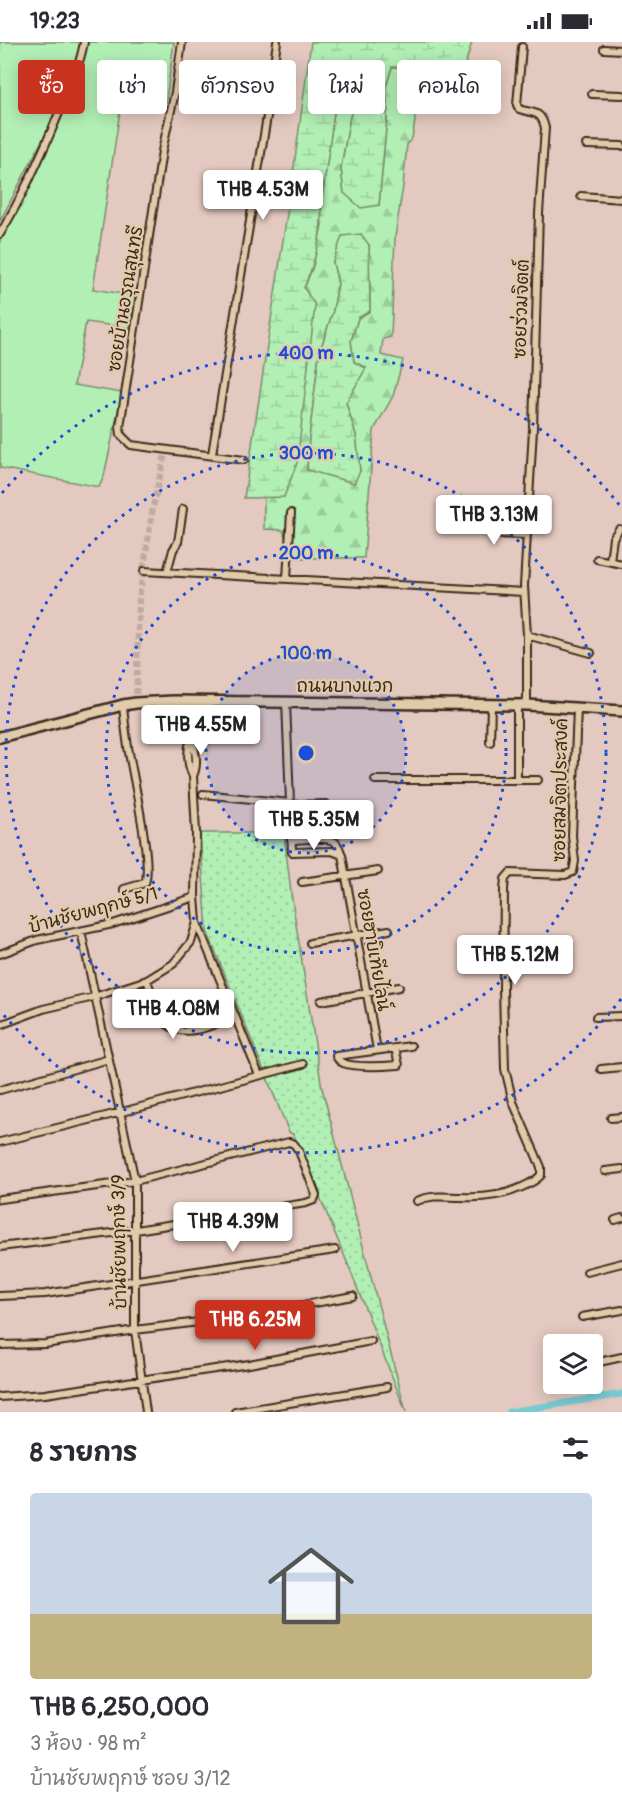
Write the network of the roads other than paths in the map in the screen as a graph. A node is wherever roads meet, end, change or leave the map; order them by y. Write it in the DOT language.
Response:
graph roads {
  1 [pos="84,42"];
  2 [pos="182,42"];
  3 [pos="277,42"];
  4 [pos="522,47"];
  5 [pos="604,49"];
  6 [pos="622,50"];
  7 [pos="274,60"];
  8 [pos="178,74"];
  9 [pos="592,94"];
  10 [pos="622,95"];
  11 [pos="269,114"];
  12 [pos="586,145"];
  13 [pos="622,146"];
  14 [pos="581,196"];
  15 [pos="622,199"];
  16 [pos="0,234"];
  17 [pos="212,454"];
  18 [pos="244,460"];
  19 [pos="183,509"];
  20 [pos="291,513"];
  21 [pos="494,519"];
  22 [pos="619,530"];
  23 [pos="526,536"];
  24 [pos="597,559"];
  25 [pos="610,561"];
  26 [pos="622,564"];
  27 [pos="144,571"];
  28 [pos="167,572"];
  29 [pos="287,578"];
  30 [pos="524,592"];
  31 [pos="527,635"];
  32 [pos="591,653"];
  33 [pos="286,702"];
  34 [pos="491,704"];
  35 [pos="123,705"];
  36 [pos="522,705"];
  37 [pos="577,708"];
  38 [pos="622,711"];
  39 [pos="0,737"];
  40 [pos="191,737"];
  41 [pos="490,742"];
  42 [pos="375,780"];
  43 [pos="517,780"];
  44 [pos="538,780"];
  45 [pos="203,794"];
  46 [pos="290,804"];
  47 [pos="326,804"];
  48 [pos="291,840"];
  49 [pos="342,855"];
  50 [pos="378,871"];
  51 [pos="346,876"];
  52 [pos="302,882"];
  53 [pos="124,889"];
  54 [pos="195,897"];
  55 [pos="197,922"];
  56 [pos="389,930"];
  57 [pos="81,932"];
  58 [pos="356,935"];
  59 [pos="310,943"];
  60 [pos="0,954"];
  61 [pos="147,980"];
  62 [pos="399,987"];
  63 [pos="366,993"];
  64 [pos="94,996"];
  65 [pos="321,1000"];
  66 [pos="235,1015"];
  67 [pos="622,1016"];
  68 [pos="596,1017"];
  69 [pos="0,1024"];
  70 [pos="411,1047"];
  71 [pos="395,1048"];
  72 [pos="376,1050"];
  73 [pos="109,1059"];
  74 [pos="303,1064"];
  75 [pos="622,1067"];
  76 [pos="602,1069"];
  77 [pos="259,1075"];
  78 [pos="0,1090"];
  79 [pos="122,1112"];
  80 [pos="622,1117"];
  81 [pos="611,1118"];
  82 [pos="0,1142"];
  83 [pos="622,1169"];
  84 [pos="605,1170"];
  85 [pos="135,1181"];
  86 [pos="0,1199"];
  87 [pos="417,1201"];
  88 [pos="136,1230"];
  89 [pos="0,1247"];
  90 [pos="335,1250"];
  91 [pos="622,1263"];
  92 [pos="587,1272"];
  93 [pos="135,1280"];
  94 [pos="0,1296"];
  95 [pos="353,1296"];
  96 [pos="622,1310"];
  97 [pos="582,1317"];
  98 [pos="135,1330"];
  99 [pos="371,1341"];
  100 [pos="0,1345"];
  101 [pos="622,1357"];
  102 [pos="603,1361"];
  103 [pos="142,1379"];
  104 [pos="387,1387"];
  105 [pos="0,1396"];
  106 [pos="146,1412"];
  107 [pos="235,1412"];
  1 -- 16 [label="street"];
  2 -- 8 [label="street, ซอยบ้านอรุณสุนทรี"];
  3 -- 7 [label="street"];
  4 -- 23 [label="street, ซอยร่วมจิตต์"];
  5 -- 6 [label="street"];
  8 -- 17 [label="street, ซอยบ้านอรุณสุนทรี"];
  9 -- 10 [label="street"];
  11 -- 17 [label="street"];
  12 -- 13 [label="street"];
  14 -- 15 [label="street"];
  17 -- 18 [label="street, ซอยบ้านอรุณสุนทรี"];
  19 -- 28 [label="street"];
  20 -- 29 [label="street"];
  21 -- 23 [label="street"];
  22 -- 25 [label="street"];
  23 -- 30 [label="street, ซอยร่วมจิตต์"];
  24 -- 25 [label="street"];
  25 -- 26 [label="street"];
  27 -- 28 [label="street"];
  28 -- 29 [label="street"];
  29 -- 30 [label="street"];
  30 -- 31 [label="street, ซอยร่วมจิตต์"];
  31 -- 32 [label="street"];
  31 -- 36 [label="street, ซอยร่วมจิตต์"];
  33 -- 34 [label="main road, ถนนบางแวก"];
  33 -- 35 [label="main road, ถนนบางแวก"];
  33 -- 46 [label="street"];
  34 -- 36 [label="main road, ถนนบางแวก"];
  34 -- 41 [label="street"];
  35 -- 39 [label="main road, ถนนบางแวก"];
  35 -- 53 [label="street"];
  36 -- 37 [label="main road, ถนนบางแวก"];
  36 -- 43 [label="street, ซอยร่วมจิตต์"];
  37 -- 38 [label="main road, ถนนบางแวก"];
  37 -- 87 [label="street, ซอยสมจิตประสงค์"];
  40 -- 54 [label="street"];
  42 -- 43 [label="street"];
  43 -- 44 [label="street"];
  45 -- 46 [label="street"];
  46 -- 47 [label="street"];
  46 -- 48 [label="street"];
  48 -- 49 [label="street"];
  48 -- 49 [label="street"];
  49 -- 51 [label="street, ซอยฮาบิเทียไลน์"];
  50 -- 51 [label="street"];
  51 -- 52 [label="street"];
  51 -- 58 [label="street, ซอยฮาบิเทียไลน์"];
  54 -- 55 [label="street"];
  54 -- 57 [label="street, บ้านชัยพฤกษ์ 5/1"];
  55 -- 61 [label="street"];
  55 -- 66 [label="street"];
  56 -- 58 [label="street"];
  57 -- 60 [label="street, บ้านชัยพฤกษ์ 5/1"];
  57 -- 64 [label="street, บ้านชัยพฤกษ์ 3/9"];
  58 -- 59 [label="street"];
  58 -- 63 [label="street, ซอยฮาบิเทียไลน์"];
  61 -- 64 [label="street"];
  61 -- 66 [label="street"];
  62 -- 63 [label="street"];
  63 -- 65 [label="street"];
  63 -- 72 [label="street, ซอยฮาบิเทียไลน์"];
  64 -- 69 [label="street"];
  64 -- 73 [label="street, บ้านชัยพฤกษ์ 3/9"];
  66 -- 77 [label="street"];
  67 -- 68 [label="street"];
  70 -- 71 [label="street"];
  71 -- 72 [label="street"];
  71 -- 72 [label="street"];
  73 -- 78 [label="street"];
  73 -- 79 [label="street, บ้านชัยพฤกษ์ 3/9"];
  74 -- 77 [label="street"];
  75 -- 76 [label="street"];
  77 -- 79 [label="street"];
  79 -- 82 [label="street"];
  79 -- 85 [label="street, บ้านชัยพฤกษ์ 3/9"];
  80 -- 81 [label="street"];
  83 -- 84 [label="street"];
  85 -- 86 [label="street"];
  85 -- 88 [label="street, บ้านชัยพฤกษ์ 3/9"];
  85 -- 88 [label="street"];
  88 -- 89 [label="street"];
  88 -- 93 [label="street, บ้านชัยพฤกษ์ 3/9"];
  90 -- 93 [label="street"];
  91 -- 92 [label="street"];
  93 -- 94 [label="street"];
  93 -- 98 [label="street, บ้านชัยพฤกษ์ 3/9"];
  95 -- 98 [label="street"];
  96 -- 97 [label="street"];
  98 -- 100 [label="street"];
  98 -- 103 [label="street, บ้านชัยพฤกษ์ 3/9"];
  99 -- 103 [label="street"];
  101 -- 102 [label="street"];
  103 -- 105 [label="street"];
  103 -- 106 [label="street, บ้านชัยพฤกษ์ 3/9"];
  104 -- 107 [label="street"];
}
